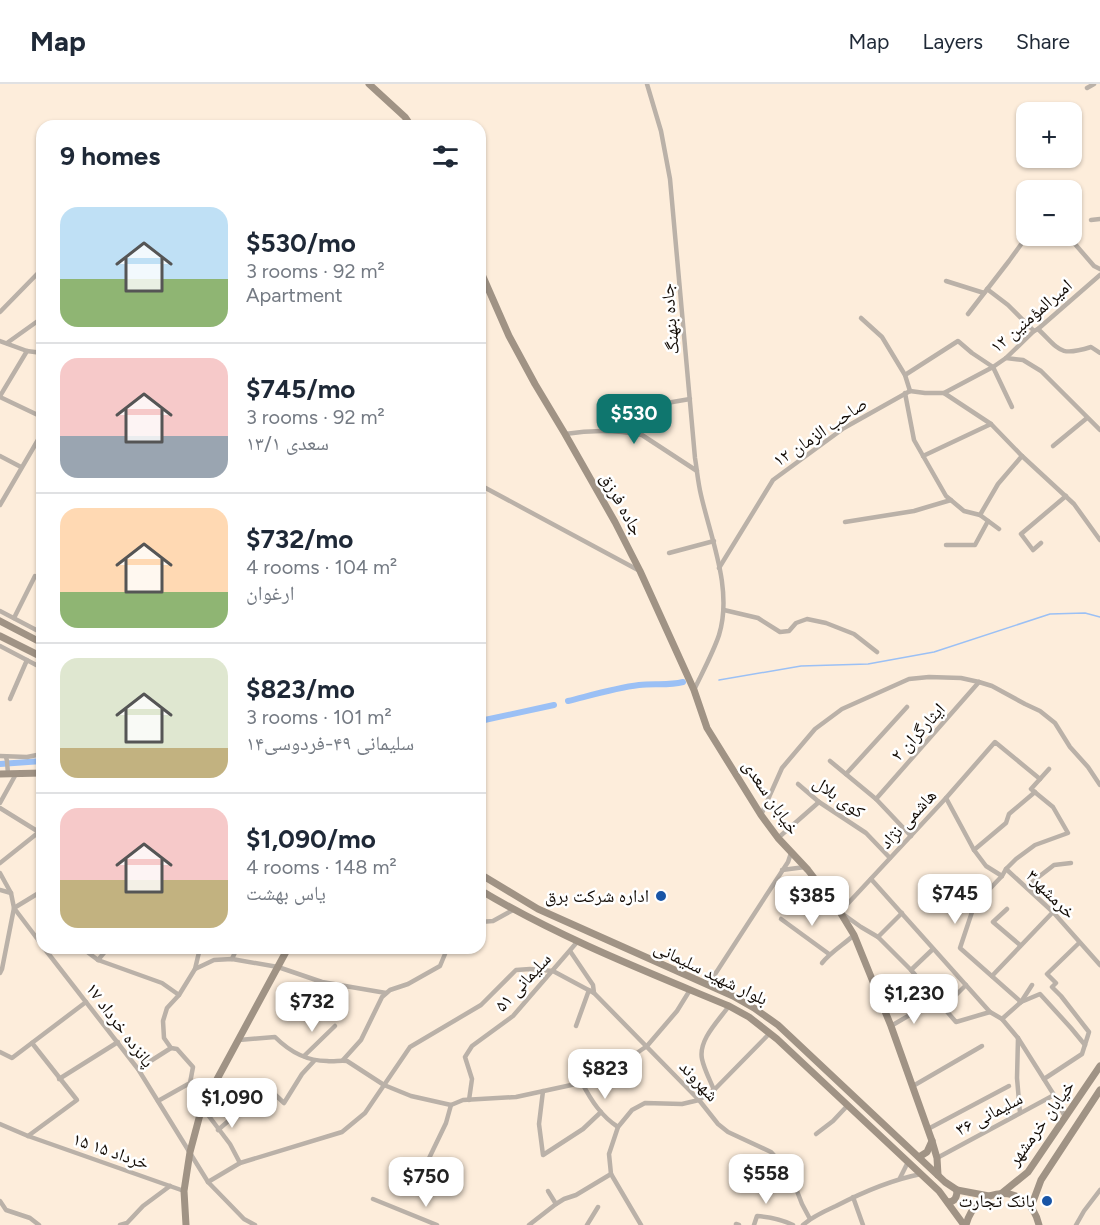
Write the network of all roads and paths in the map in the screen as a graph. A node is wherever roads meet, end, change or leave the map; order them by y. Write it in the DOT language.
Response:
graph roads {
  1 [pos="369,84"];
  2 [pos="647,84"];
  3 [pos="1094,84"];
  4 [pos="1087,88"];
  5 [pos="407,120"];
  6 [pos="1100,219"];
  7 [pos="1091,220"];
  8 [pos="1020,246"];
  9 [pos="1077,246"];
  10 [pos="1100,269"];
  11 [pos="36,275"];
  12 [pos="1100,275"];
  13 [pos="946,281"];
  14 [pos="486,284"];
  15 [pos="985,291"];
  16 [pos="0,312"];
  17 [pos="968,314"];
  18 [pos="861,318"];
  19 [pos="36,322"];
  20 [pos="1036,330"];
  21 [pos="0,341"];
  22 [pos="7,343"];
  23 [pos="27,351"];
  24 [pos="36,352"];
  25 [pos="1100,353"];
  26 [pos="1006,358"];
  27 [pos="993,367"];
  28 [pos="905,375"];
  29 [pos="908,392"];
  30 [pos="944,393"];
  31 [pos="0,396"];
  32 [pos="690,399"];
  33 [pos="655,405"];
  34 [pos="1012,407"];
  35 [pos="36,414"];
  36 [pos="1087,418"];
  37 [pos="991,424"];
  38 [pos="1100,430"];
  39 [pos="565,434"];
  40 [pos="36,443"];
  41 [pos="1053,446"];
  42 [pos="0,456"];
  43 [pos="923,456"];
  44 [pos="1022,456"];
  45 [pos="21,467"];
  46 [pos="697,471"];
  47 [pos="486,488"];
  48 [pos="1066,496"];
  49 [pos="951,500"];
  50 [pos="0,505"];
  51 [pos="980,515"];
  52 [pos="988,521"];
  53 [pos="845,522"];
  54 [pos="999,529"];
  55 [pos="1100,539"];
  56 [pos="714,541"];
  57 [pos="1041,543"];
  58 [pos="946,545"];
  59 [pos="669,553"];
  60 [pos="718,569"];
  61 [pos="640,571"];
  62 [pos="35,576"];
  63 [pos="724,610"];
  64 [pos="0,611"];
  65 [pos="14,618"];
  66 [pos="0,621"];
  67 [pos="36,630"];
  68 [pos="0,636"];
  69 [pos="36,640"];
  70 [pos="0,646"];
  71 [pos="877,652"];
  72 [pos="36,654"];
  73 [pos="27,660"];
  74 [pos="36,665"];
  75 [pos="980,682"];
  76 [pos="694,690"];
  77 [pos="10,699"];
  78 [pos="907,707"];
  79 [pos="707,728"];
  80 [pos="36,755"];
  81 [pos="4,758"];
  82 [pos="830,761"];
  83 [pos="1049,769"];
  84 [pos="5,772"];
  85 [pos="36,773"];
  86 [pos="16,774"];
  87 [pos="846,774"];
  88 [pos="1040,779"];
  89 [pos="798,784"];
  90 [pos="1100,785"];
  91 [pos="1033,791"];
  92 [pos="946,798"];
  93 [pos="876,799"];
  94 [pos="819,802"];
  95 [pos="0,803"];
  96 [pos="0,808"];
  97 [pos="761,815"];
  98 [pos="36,830"];
  99 [pos="36,834"];
  100 [pos="911,836"];
  101 [pos="778,838"];
  102 [pos="974,850"];
  103 [pos="791,853"];
  104 [pos="890,858"];
  105 [pos="0,863"];
  106 [pos="1071,864"];
  107 [pos="805,867"];
  108 [pos="1006,868"];
  109 [pos="782,870"];
  110 [pos="0,873"];
  111 [pos="1002,876"];
  112 [pos="486,878"];
  113 [pos="871,879"];
  114 [pos="1028,888"];
  115 [pos="0,890"];
  116 [pos="11,893"];
  117 [pos="486,894"];
  118 [pos="36,897"];
  119 [pos="14,908"];
  120 [pos="1007,909"];
  121 [pos="513,910"];
  122 [pos="840,912"];
  123 [pos="1053,912"];
  124 [pos="902,913"];
  125 [pos="781,919"];
  126 [pos="486,922"];
  127 [pos="854,935"];
  128 [pos="36,937"];
  129 [pos="878,937"];
  130 [pos="578,941"];
  131 [pos="1079,943"];
  132 [pos="0,945"];
  133 [pos="1020,945"];
  134 [pos="6,947"];
  135 [pos="933,949"];
  136 [pos="570,951"];
  137 [pos="49,954"];
  138 [pos="90,954"];
  139 [pos="103,954"];
  140 [pos="199,954"];
  141 [pos="234,954"];
  142 [pos="285,954"];
  143 [pos="445,954"];
  144 [pos="829,954"];
  145 [pos="232,959"];
  146 [pos="98,960"];
  147 [pos="822,963"];
  148 [pos="661,964"];
  149 [pos="1100,965"];
  150 [pos="278,967"];
  151 [pos="195,969"];
  152 [pos="911,970"];
  153 [pos="553,971"];
  154 [pos="0,974"];
  155 [pos="656,975"];
  156 [pos="992,976"];
  157 [pos="708,985"];
  158 [pos="966,985"];
  159 [pos="1032,986"];
  160 [pos="690,990"];
  161 [pos="591,992"];
  162 [pos="386,993"];
  163 [pos="179,995"];
  164 [pos="86,1002"];
  165 [pos="1021,1002"];
  166 [pos="729,1006"];
  167 [pos="925,1006"];
  168 [pos="944,1008"];
  169 [pos="990,1012"];
  170 [pos="1002,1019"];
  171 [pos="335,1026"];
  172 [pos="576,1026"];
  173 [pos="891,1026"];
  174 [pos="770,1033"];
  175 [pos="1018,1038"];
  176 [pos="239,1040"];
  177 [pos="118,1042"];
  178 [pos="32,1043"];
  179 [pos="1085,1045"];
  180 [pos="647,1046"];
  181 [pos="982,1046"];
  182 [pos="171,1048"];
  183 [pos="0,1052"];
  184 [pos="304,1056"];
  185 [pos="343,1060"];
  186 [pos="314,1061"];
  187 [pos="1100,1066"];
  188 [pos="138,1069"];
  189 [pos="1044,1078"];
  190 [pos="60,1079"];
  191 [pos="582,1083"];
  192 [pos="384,1085"];
  193 [pos="913,1086"];
  194 [pos="1009,1086"];
  195 [pos="714,1090"];
  196 [pos="1100,1090"];
  197 [pos="543,1091"];
  198 [pos="1054,1095"];
  199 [pos="469,1100"];
  200 [pos="699,1100"];
  201 [pos="158,1101"];
  202 [pos="452,1105"];
  203 [pos="848,1105"];
  204 [pos="202,1107"];
  205 [pos="601,1112"];
  206 [pos="1020,1113"];
  207 [pos="1065,1117"];
  208 [pos="0,1124"];
  209 [pos="618,1127"];
  210 [pos="928,1129"];
  211 [pos="218,1130"];
  212 [pos="816,1134"];
  213 [pos="28,1136"];
  214 [pos="932,1141"];
  215 [pos="1046,1146"];
  216 [pos="190,1152"];
  217 [pos="1057,1154"];
  218 [pos="919,1157"];
  219 [pos="937,1158"];
  220 [pos="908,1161"];
  221 [pos="240,1163"];
  222 [pos="921,1173"];
  223 [pos="611,1174"];
  224 [pos="938,1175"];
  225 [pos="420,1177"];
  226 [pos="900,1178"];
  227 [pos="208,1182"];
  228 [pos="170,1186"];
  229 [pos="957,1190"];
  230 [pos="1100,1190"];
  231 [pos="184,1191"];
  232 [pos="548,1191"];
  233 [pos="1002,1193"];
  234 [pos="855,1196"];
  235 [pos="989,1196"];
  236 [pos="373,1199"];
  237 [pos="0,1201"];
  238 [pos="948,1202"];
  239 [pos="556,1204"];
  240 [pos="598,1207"];
  241 [pos="1031,1207"];
  242 [pos="810,1219"];
  243 [pos="39,1225"];
  244 [pos="120,1225"];
  245 [pos="186,1225"];
  246 [pos="255,1225"];
  247 [pos="437,1225"];
  248 [pos="529,1225"];
  249 [pos="587,1225"];
  250 [pos="641,1225"];
  251 [pos="754,1225"];
  252 [pos="793,1225"];
  253 [pos="803,1225"];
  254 [pos="863,1225"];
  255 [pos="965,1225"];
  256 [pos="1039,1225"];
  257 [pos="1076,1225"];
  1 -- 5 [label="main road"];
  2 -- 32 [label="street, جاده بنهنگ"];
  3 -- 4 [label="street"];
  6 -- 7 [label="street"];
  8 -- 15 [label="street"];
  9 -- 10 [label="street"];
  11 -- 16 [label="street"];
  12 -- 20 [label="street, امیرالمؤمنین ۱۲"];
  13 -- 15 [label="street"];
  14 -- 39 [label="main road, جاده فرزق"];
  15 -- 17 [label="street"];
  15 -- 20 [label="street"];
  18 -- 28 [label="street"];
  19 -- 22 [label="street"];
  20 -- 25 [label="street"];
  20 -- 26 [label="street, امیرالمؤمنین ۱۲"];
  21 -- 22 [label="street"];
  22 -- 23 [label="street"];
  23 -- 24 [label="street"];
  23 -- 31 [label="street"];
  26 -- 27 [label="street, امیرالمؤمنین ۱۲"];
  26 -- 36 [label="street"];
  27 -- 28 [label="street"];
  27 -- 30 [label="street, امیرالمؤمنین ۱۲"];
  27 -- 34 [label="street"];
  28 -- 29 [label="street"];
  29 -- 30 [label="street"];
  29 -- 43 [label="street"];
  29 -- 60 [label="street, صاحب الزمان ۱۲"];
  30 -- 37 [label="street"];
  31 -- 35 [label="street"];
  32 -- 33 [label="street"];
  32 -- 46 [label="street, جاده بنهنگ"];
  36 -- 38 [label="street"];
  36 -- 41 [label="street"];
  37 -- 43 [label="street"];
  37 -- 44 [label="street"];
  39 -- 46 [label="street"];
  39 -- 61 [label="main road, جاده فرزق"];
  40 -- 45 [label="street"];
  42 -- 45 [label="street"];
  43 -- 49 [label="street"];
  44 -- 48 [label="street"];
  44 -- 51 [label="street"];
  45 -- 50 [label="street"];
  46 -- 56 [label="street, جاده بنهنگ"];
  47 -- 61 [label="street"];
  48 -- 55 [label="street"];
  48 -- 57 [label="street"];
  49 -- 51 [label="street"];
  49 -- 53 [label="street"];
  51 -- 52 [label="street"];
  52 -- 54 [label="street"];
  52 -- 58 [label="street"];
  56 -- 59 [label="street"];
  56 -- 60 [label="street, جاده بنهنگ"];
  60 -- 63 [label="street, جاده بنهنگ"];
  61 -- 76 [label="main road, جاده فرزق"];
  62 -- 65 [label="street"];
  63 -- 71 [label="street"];
  63 -- 76 [label="street, جاده بنهنگ"];
  64 -- 65 [label="street"];
  65 -- 67 [label="street"];
  66 -- 69 [label="main road"];
  68 -- 72 [label="main road"];
  70 -- 73 [label="street"];
  73 -- 74 [label="street"];
  73 -- 77 [label="street"];
  75 -- 90 [label="street"];
  75 -- 93 [label="street, ایثارگران ۲"];
  75 -- 97 [label="street"];
  76 -- 79 [label="main road, جاده فرزق"];
  78 -- 87 [label="street"];
  79 -- 97 [label="main road, خیابان سعدی"];
  80 -- 81 [label="street"];
  81 -- 84 [label="street"];
  82 -- 87 [label="street, کوی بلال"];
  83 -- 88 [label="street"];
  84 -- 86 [label="main road"];
  85 -- 86 [label="main road"];
  86 -- 95 [label="street"];
  87 -- 93 [label="street, کوی بلال"];
  88 -- 91 [label="street"];
  88 -- 92 [label="street, هاشمی نژاد"];
  89 -- 94 [label="street, کوی بلال"];
  91 -- 102 [label="street"];
  91 -- 108 [label="street"];
  92 -- 100 [label="street, هاشمی نژاد"];
  92 -- 102 [label="street"];
  93 -- 100 [label="street, کوی بلال"];
  94 -- 101 [label="street"];
  94 -- 104 [label="street, کوی بلال"];
  96 -- 98 [label="street"];
  97 -- 101 [label="main road, خیابان سعدی"];
  99 -- 105 [label="street"];
  100 -- 104 [label="street, هاشمی نژاد"];
  101 -- 103 [label="main road, خیابان سعدی"];
  102 -- 111 [label="street"];
  103 -- 107 [label="main road, خیابان سعدی"];
  103 -- 109 [label="street"];
  104 -- 113 [label="street, هاشمی نژاد"];
  106 -- 114 [label="street"];
  107 -- 109 [label="street"];
  107 -- 122 [label="main road, خیابان سعدی"];
  108 -- 111 [label="street"];
  108 -- 114 [label="street, خرمشهر۳"];
  109 -- 157 [label="street"];
  110 -- 116 [label="street, پانزده خرداد ۱۷"];
  111 -- 156 [label="street"];
  112 -- 148 [label="main road, بلوار شهید سلیمانی"];
  113 -- 122 [label="street, هاشمی نژاد"];
  113 -- 124 [label="street"];
  114 -- 123 [label="street, خرمشهر۳"];
  115 -- 116 [label="street"];
  116 -- 119 [label="street, پانزده خرداد ۱۷"];
  117 -- 121 [label="main road, بلوار شهید سلیمانی"];
  118 -- 119 [label="street"];
  119 -- 128 [label="street, پانزده خرداد ۱۷"];
  119 -- 134 [label="street"];
  120 -- 133 [label="street"];
  121 -- 126 [label="street"];
  121 -- 130 [label="main road, بلوار شهید سلیمانی"];
  122 -- 127 [label="main road, خیابان سعدی"];
  122 -- 129 [label="street"];
  123 -- 131 [label="street, خرمشهر۳"];
  123 -- 133 [label="street"];
  124 -- 129 [label="street"];
  124 -- 135 [label="street"];
  125 -- 144 [label="street"];
  127 -- 144 [label="street"];
  127 -- 173 [label="main road, خیابان سعدی"];
  129 -- 152 [label="street"];
  130 -- 136 [label="street, سلیمانی ۵۱"];
  130 -- 155 [label="main road, بلوار شهید سلیمانی"];
  131 -- 149 [label="street, خرمشهر۳"];
  131 -- 179 [label="street"];
  132 -- 134 [label="street"];
  133 -- 156 [label="street"];
  134 -- 154 [label="street"];
  135 -- 152 [label="street"];
  135 -- 158 [label="street"];
  136 -- 153 [label="street, سلیمانی ۵۱"];
  136 -- 161 [label="street"];
  137 -- 164 [label="street, پانزده خرداد ۱۷"];
  138 -- 146 [label="street"];
  139 -- 146 [label="street"];
  140 -- 151 [label="street"];
  141 -- 145 [label="street"];
  142 -- 150 [label="main road"];
  143 -- 162 [label="street"];
  144 -- 147 [label="street"];
  145 -- 150 [label="street"];
  145 -- 151 [label="street"];
  146 -- 163 [label="street"];
  148 -- 155 [label="main road"];
  148 -- 157 [label="main road, بلوار شهید سلیمانی"];
  150 -- 162 [label="street"];
  150 -- 176 [label="main road"];
  151 -- 163 [label="street"];
  152 -- 168 [label="street"];
  153 -- 161 [label="street, شهروند"];
  153 -- 192 [label="street"];
  153 -- 199 [label="street, سلیمانی ۵۱"];
  155 -- 160 [label="main road, بلوار شهید سلیمانی"];
  156 -- 165 [label="street"];
  157 -- 218 [label="main road, بلوار شهید سلیمانی"];
  158 -- 168 [label="street"];
  158 -- 169 [label="street"];
  159 -- 165 [label="street"];
  160 -- 166 [label="main road, بلوار شهید سلیمانی"];
  160 -- 180 [label="street"];
  161 -- 172 [label="street"];
  161 -- 180 [label="street, شهروند"];
  162 -- 185 [label="street"];
  163 -- 182 [label="street"];
  164 -- 177 [label="street, پانزده خرداد ۱۷"];
  164 -- 178 [label="street"];
  165 -- 170 [label="street"];
  165 -- 179 [label="street"];
  166 -- 174 [label="main road, بلوار شهید سلیمانی"];
  166 -- 195 [label="street"];
  167 -- 173 [label="street"];
  168 -- 169 [label="street"];
  169 -- 170 [label="street"];
  170 -- 175 [label="street"];
  171 -- 184 [label="street"];
  173 -- 193 [label="main road, خیابان سعدی"];
  174 -- 195 [label="street"];
  174 -- 203 [label="main road, بلوار شهید سلیمانی"];
  175 -- 189 [label="street"];
  175 -- 206 [label="street"];
  176 -- 184 [label="street"];
  176 -- 204 [label="main road"];
  177 -- 188 [label="street, پانزده خرداد ۱۷"];
  177 -- 190 [label="street"];
  178 -- 183 [label="street"];
  178 -- 190 [label="street"];
  179 -- 189 [label="street"];
  180 -- 191 [label="street"];
  180 -- 200 [label="street, شهروند"];
  181 -- 193 [label="street"];
  182 -- 188 [label="street"];
  182 -- 201 [label="street"];
  184 -- 186 [label="street"];
  185 -- 186 [label="street"];
  185 -- 192 [label="street"];
  186 -- 211 [label="street"];
  187 -- 207 [label="main road, خیابان خرمشهر"];
  188 -- 201 [label="street, پانزده خرداد ۱۷"];
  189 -- 198 [label="street"];
  190 -- 213 [label="street"];
  191 -- 197 [label="street"];
  191 -- 205 [label="street"];
  192 -- 202 [label="street"];
  192 -- 221 [label="street"];
  193 -- 210 [label="main road, خیابان سعدی"];
  194 -- 210 [label="street"];
  195 -- 200 [label="street"];
  196 -- 217 [label="main road, خیابان خرمشهر"];
  197 -- 199 [label="street"];
  197 -- 205 [label="street"];
  198 -- 206 [label="street, سلیمانی ۳۶"];
  198 -- 207 [label="street"];
  199 -- 202 [label="street"];
  200 -- 209 [label="street"];
  200 -- 242 [label="street, شهروند"];
  201 -- 216 [label="street, پانزده خرداد ۱۷"];
  202 -- 225 [label="street"];
  203 -- 212 [label="street"];
  203 -- 220 [label="main road, بلوار شهید سلیمانی"];
  204 -- 211 [label="street"];
  204 -- 216 [label="main road"];
  205 -- 209 [label="street"];
  206 -- 219 [label="street, سلیمانی ۳۶"];
  207 -- 215 [label="main road, خیابان خرمشهر"];
  208 -- 213 [label="street, ۱۵ خرداد ۱۵"];
  209 -- 223 [label="street"];
  210 -- 214 [label="main road, خیابان سعدی"];
  211 -- 221 [label="street"];
  213 -- 228 [label="street, ۱۵ خرداد ۱۵"];
  214 -- 218 [label="main road"];
  214 -- 219 [label="main road, خیابان سعدی"];
  215 -- 217 [label="main road"];
  215 -- 233 [label="main road, خیابان خرمشهر"];
  216 -- 227 [label="street, پانزده خرداد ۱۷"];
  216 -- 231 [label="main road"];
  217 -- 241 [label="main road, خیابان خرمشهر"];
  218 -- 224 [label="main road, بلوار شهید سلیمانی"];
  219 -- 224 [label="main road, خیابان سعدی"];
  220 -- 222 [label="main road, بلوار شهید سلیمانی"];
  220 -- 226 [label="street"];
  221 -- 227 [label="street"];
  222 -- 226 [label="street"];
  222 -- 238 [label="main road, بلوار شهید سلیمانی"];
  223 -- 239 [label="street"];
  223 -- 250 [label="street"];
  224 -- 229 [label="main road, بلوار شهید سلیمانی"];
  226 -- 234 [label="street"];
  227 -- 246 [label="street, پانزده خرداد ۱۷"];
  228 -- 231 [label="street, ۱۵ خرداد ۱۵"];
  228 -- 244 [label="street"];
  229 -- 235 [label="main road, بلوار شهید سلیمانی"];
  229 -- 238 [label="main road"];
  230 -- 257 [label="street"];
  231 -- 245 [label="main road"];
  232 -- 239 [label="street"];
  233 -- 235 [label="main road"];
  233 -- 241 [label="main road"];
  234 -- 242 [label="street"];
  234 -- 254 [label="street"];
  235 -- 255 [label="main road"];
  236 -- 247 [label="street"];
  237 -- 243 [label="street"];
  238 -- 255 [label="main road, بلوار شهید سلیمانی"];
  239 -- 248 [label="street"];
  240 -- 249 [label="street"];
  241 -- 256 [label="main road"];
  242 -- 253 [label="street"];
  251 -- 252 [label="street"];
}
